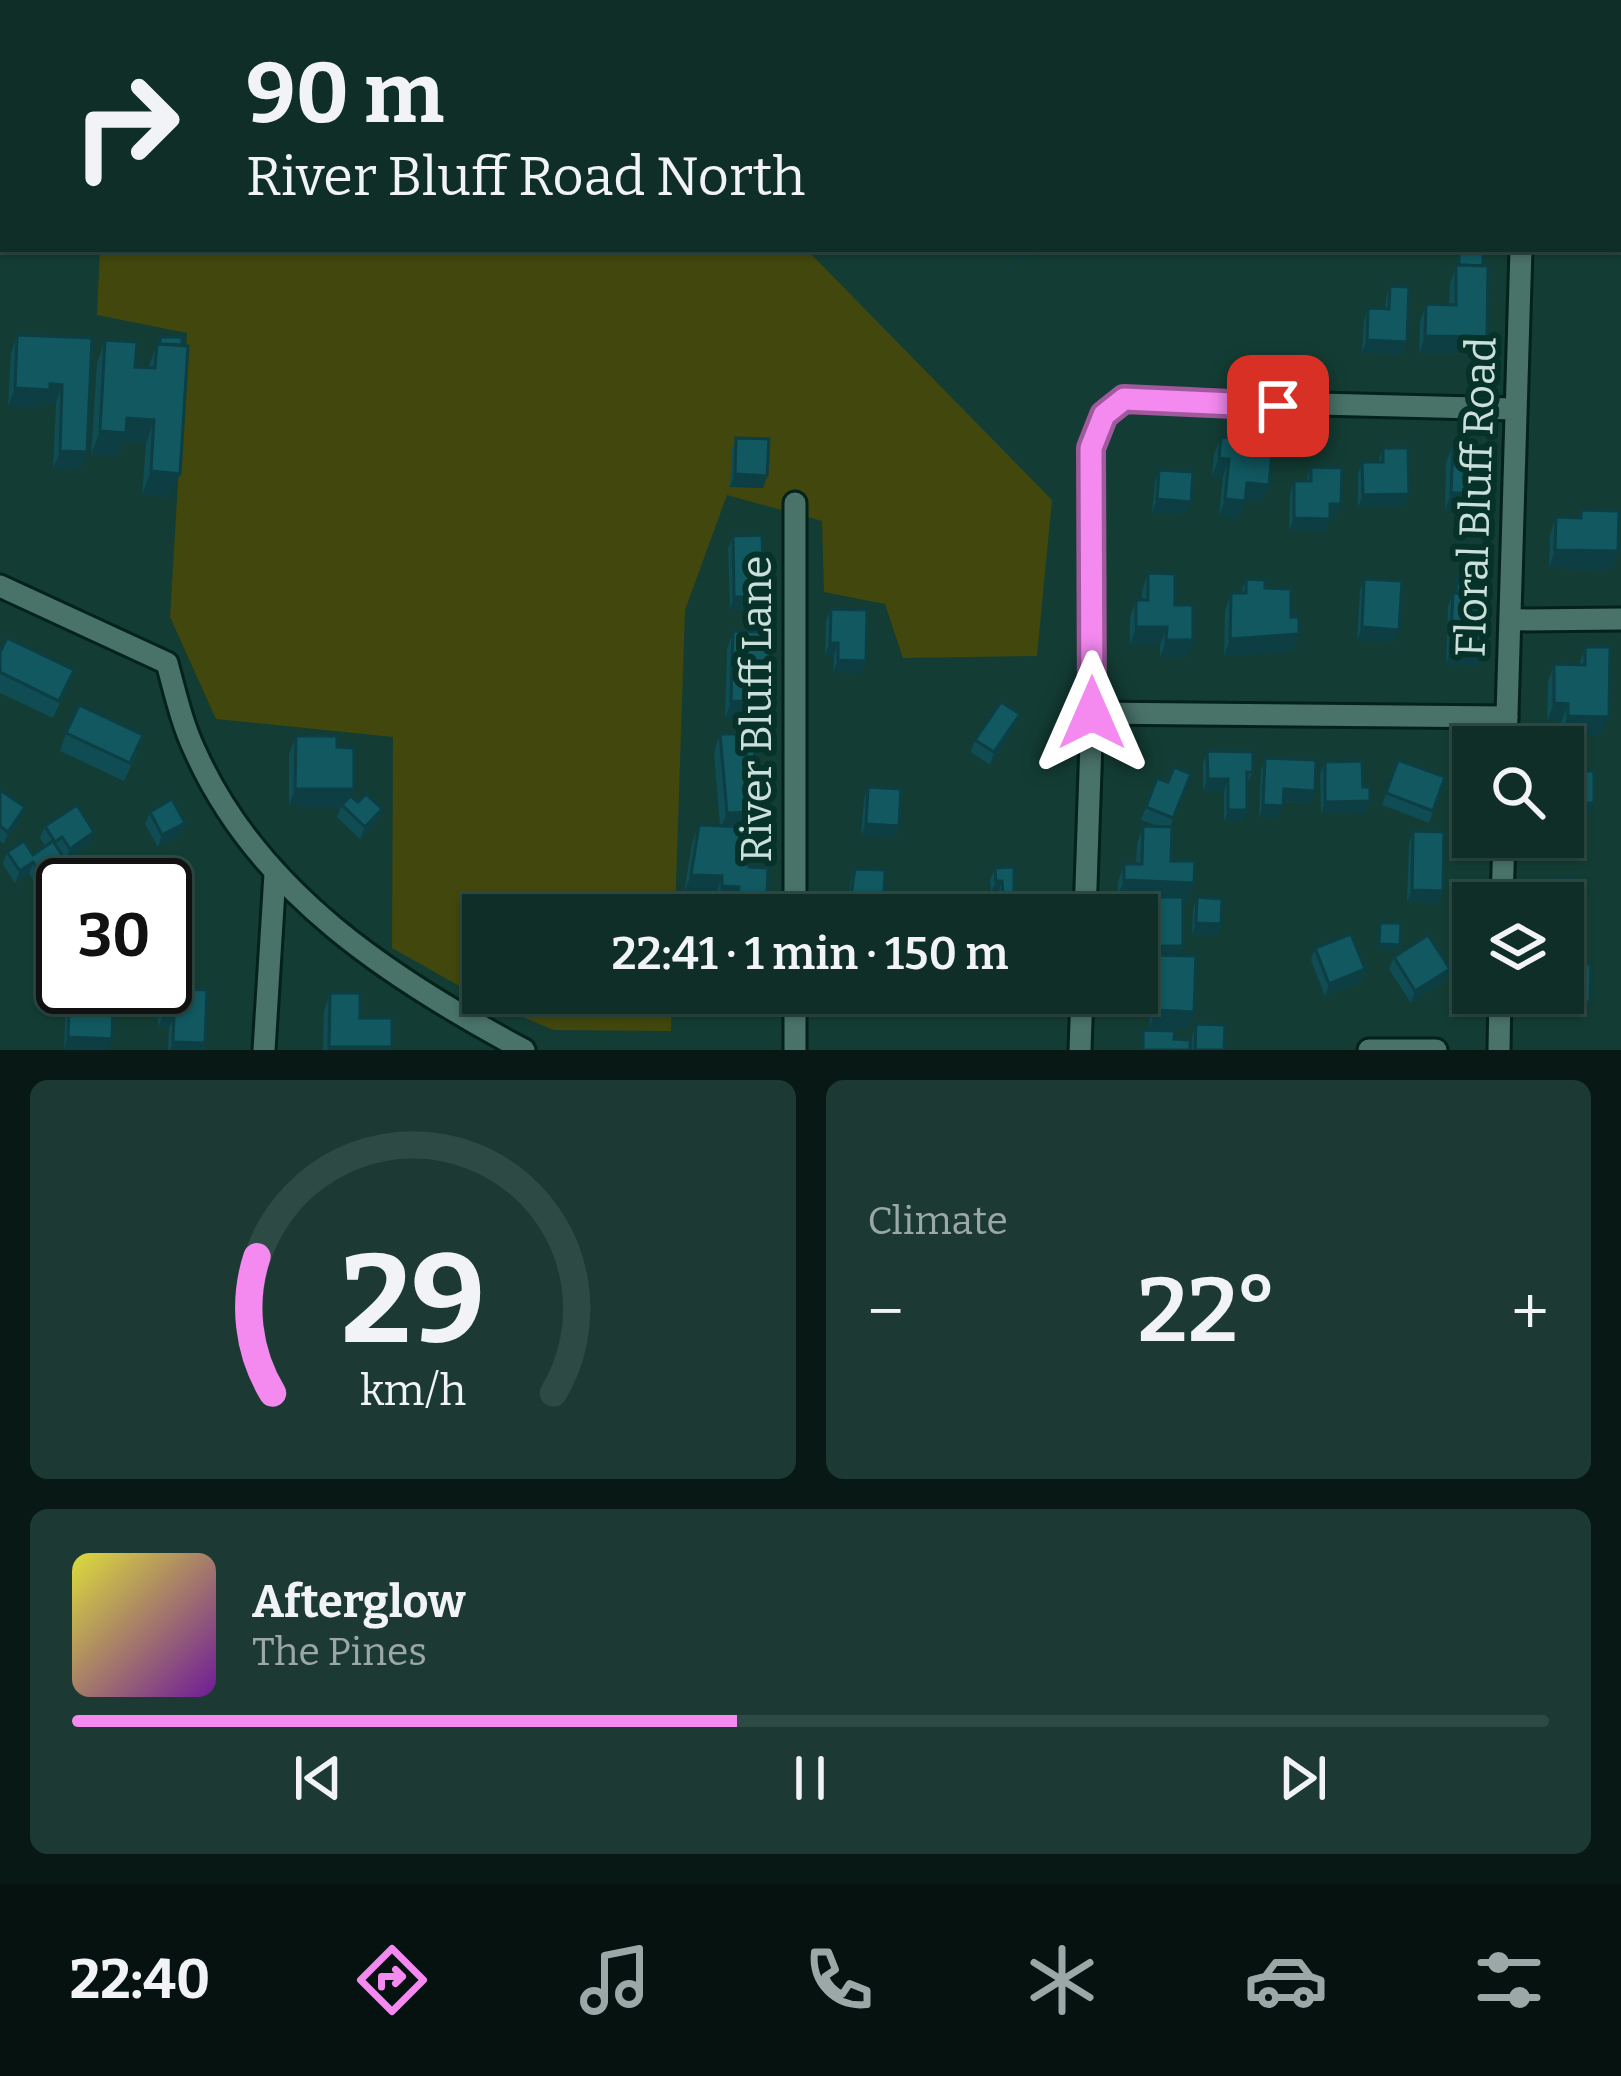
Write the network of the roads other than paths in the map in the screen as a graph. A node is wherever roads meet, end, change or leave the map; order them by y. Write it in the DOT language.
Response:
graph roads {
  1 [pos="1521,252"];
  2 [pos="1516,409"];
  3 [pos="795,503"];
  4 [pos="0,586"];
  5 [pos="1621,619"];
  6 [pos="1511,620"];
  7 [pos="1092,713"];
  8 [pos="1507,718"];
  9 [pos="1507,726"];
  10 [pos="275,874"];
  11 [pos="795,894"];
  12 [pos="1086,894"];
  13 [pos="795,1014"];
  14 [pos="1081,1014"];
  15 [pos="1499,1014"];
  16 [pos="263,1050"];
  17 [pos="524,1050"];
  18 [pos="795,1050"];
  19 [pos="1080,1050"];
  20 [pos="1369,1050"];
  21 [pos="1436,1050"];
  22 [pos="1498,1050"];
  1 -- 2 [label="street, Floral Bluff Road"];
  2 -- 6 [label="street, Floral Bluff Road"];
  2 -- 7 [label="street"];
  3 -- 11 [label="street, River Bluff Lane"];
  4 -- 10 [label="street"];
  5 -- 6 [label="street"];
  6 -- 8 [label="street, Floral Bluff Road"];
  7 -- 8 [label="street"];
  7 -- 12 [label="street"];
  8 -- 9 [label="street, Floral Bluff Road"];
  10 -- 16 [label="street"];
  10 -- 17 [label="street"];
  13 -- 18 [label="street"];
  14 -- 19 [label="street"];
  15 -- 22 [label="street"];
  20 -- 21 [label="street"];
}
